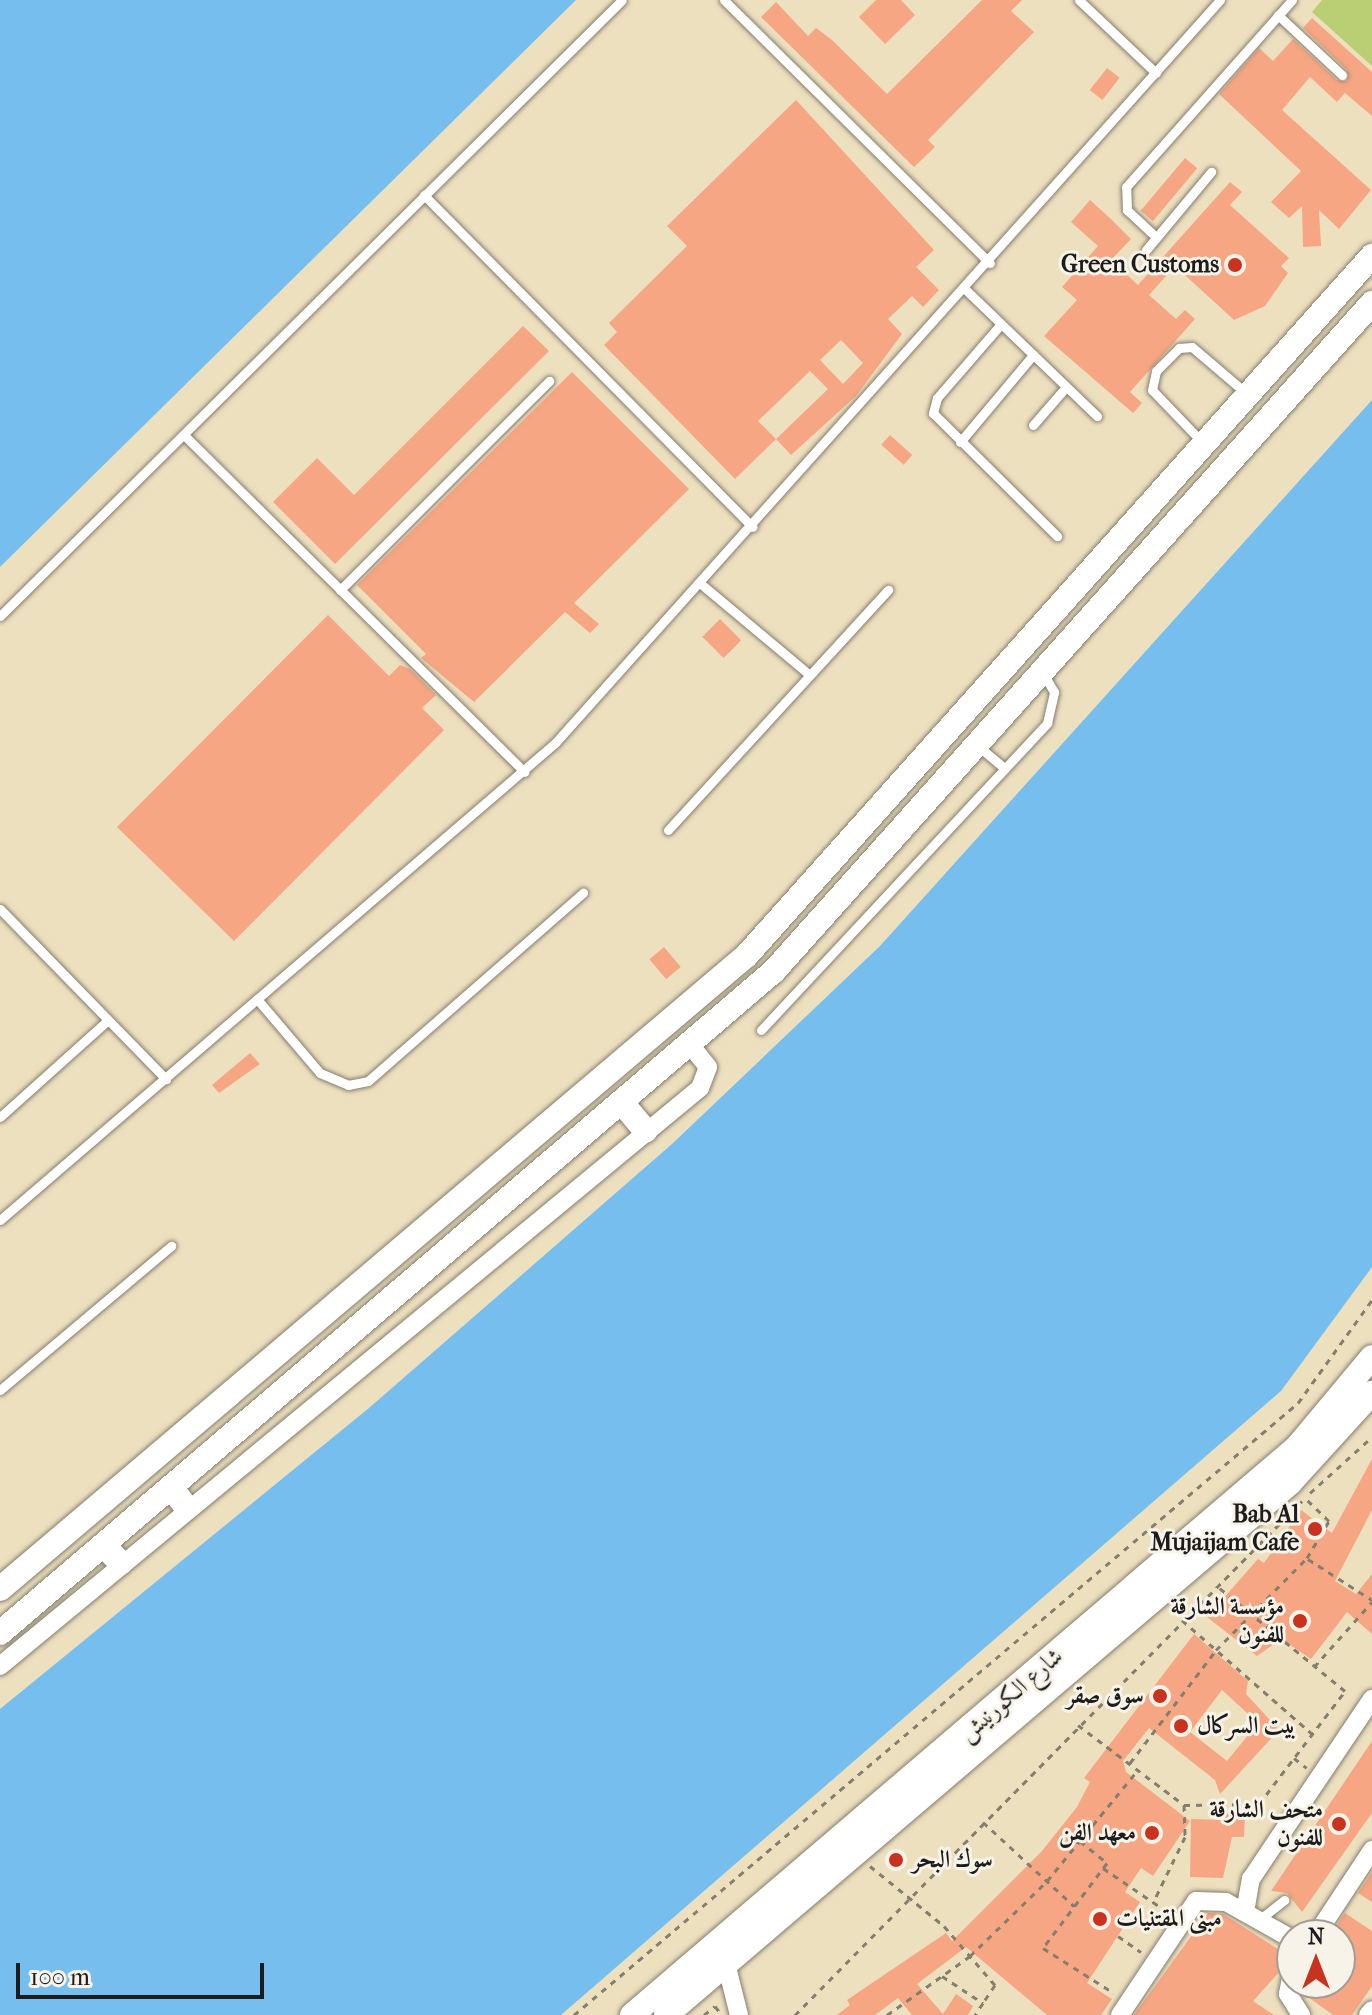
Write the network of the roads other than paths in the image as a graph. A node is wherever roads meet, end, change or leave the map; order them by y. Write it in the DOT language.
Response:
graph roads {
  1 [pos="622,0"];
  2 [pos="724,0"];
  3 [pos="1079,0"];
  4 [pos="1220,0"];
  5 [pos="1292,0"];
  6 [pos="1278,15"];
  7 [pos="1156,73"];
  8 [pos="1342,75"];
  9 [pos="1211,172"];
  10 [pos="424,195"];
  11 [pos="1156,237"];
  12 [pos="1146,250"];
  13 [pos="1372,256"];
  14 [pos="990,263"];
  15 [pos="966,290"];
  16 [pos="1372,303"];
  17 [pos="1001,324"];
  18 [pos="1033,355"];
  19 [pos="549,381"];
  20 [pos="1066,387"];
  21 [pos="1249,396"];
  22 [pos="1097,416"];
  23 [pos="1033,425"];
  24 [pos="184,435"];
  25 [pos="960,442"];
  26 [pos="1205,446"];
  27 [pos="753,527"];
  28 [pos="1057,536"];
  29 [pos="701,584"];
  30 [pos="340,590"];
  31 [pos="888,590"];
  32 [pos="0,616"];
  33 [pos="1043,673"];
  34 [pos="810,675"];
  35 [pos="978,746"];
  36 [pos="1005,769"];
  37 [pos="525,772"];
  38 [pos="668,830"];
  39 [pos="583,893"];
  40 [pos="0,909"];
  41 [pos="257,999"];
  42 [pos="108,1020"];
  43 [pos="761,1030"];
  44 [pos="691,1046"];
  45 [pos="166,1079"];
  46 [pos="623,1104"];
  47 [pos="0,1117"];
  48 [pos="646,1131"];
  49 [pos="0,1220"];
  50 [pos="171,1246"];
  51 [pos="1372,1357"];
  52 [pos="1,1388"];
  53 [pos="1372,1393"];
  54 [pos="171,1487"];
  55 [pos="186,1507"];
  56 [pos="103,1545"];
  57 [pos="121,1563"];
  58 [pos="26,1567"];
  59 [pos="0,1589"];
  60 [pos="0,1619"];
  61 [pos="0,1633"];
  62 [pos="0,1666"];
  63 [pos="1372,1699"];
  64 [pos="1372,1850"];
  65 [pos="1284,1900"];
  66 [pos="1251,1916"];
  67 [pos="1327,1919"];
  68 [pos="1276,1930"];
  69 [pos="726,1963"];
  70 [pos="1124,2008"];
  71 [pos="1372,2010"];
  72 [pos="632,2015"];
  73 [pos="666,2015"];
  74 [pos="739,2015"];
  75 [pos="1368,2015"];
  1 -- 10 [label="lane"];
  2 -- 14 [label="lane"];
  3 -- 7 [label="lane"];
  4 -- 7 [label="lane"];
  5 -- 6 [label="lane"];
  6 -- 8 [label="lane"];
  6 -- 11 [label="lane"];
  7 -- 14 [label="lane"];
  9 -- 11 [label="lane"];
  10 -- 24 [label="lane"];
  10 -- 27 [label="lane"];
  11 -- 12 [label="lane"];
  13 -- 21 [label="street"];
  14 -- 15 [label="lane"];
  15 -- 17 [label="lane"];
  15 -- 27 [label="lane"];
  16 -- 33 [label="street"];
  17 -- 18 [label="lane"];
  17 -- 25 [label="lane"];
  18 -- 20 [label="lane"];
  18 -- 25 [label="lane"];
  19 -- 30 [label="lane"];
  20 -- 22 [label="lane"];
  20 -- 23 [label="lane"];
  21 -- 26 [label="street"];
  21 -- 26 [label="lane"];
  24 -- 30 [label="lane"];
  24 -- 32 [label="lane"];
  25 -- 28 [label="lane"];
  26 -- 58 [label="street"];
  27 -- 29 [label="lane"];
  29 -- 34 [label="lane"];
  29 -- 37 [label="lane"];
  30 -- 37 [label="lane"];
  31 -- 34 [label="lane"];
  33 -- 35 [label="street"];
  33 -- 36 [label="lane"];
  34 -- 38 [label="lane"];
  35 -- 36 [label="lane"];
  35 -- 44 [label="street"];
  36 -- 43 [label="lane"];
  37 -- 41 [label="lane"];
  39 -- 41 [label="lane"];
  40 -- 42 [label="lane"];
  41 -- 45 [label="lane"];
  42 -- 45 [label="lane"];
  42 -- 47 [label="lane"];
  44 -- 46 [label="street"];
  44 -- 48 [label="street"];
  45 -- 49 [label="lane"];
  46 -- 48 [label="street"];
  46 -- 54 [label="street"];
  48 -- 55 [label="street"];
  50 -- 52 [label="lane"];
  51 -- 72 [label="street, شارع الكورنيش"];
  53 -- 69 [label="street, شارع الكورنيش"];
  54 -- 55 [label="street"];
  54 -- 56 [label="street"];
  55 -- 57 [label="street"];
  56 -- 57 [label="street"];
  56 -- 61 [label="street"];
  57 -- 62 [label="street"];
  58 -- 59 [label="street"];
  58 -- 60 [label="street"];
  63 -- 66 [label="street"];
  64 -- 67 [label="street"];
  65 -- 66 [label="lane"];
  66 -- 68 [label="street"];
  66 -- 70 [label="street"];
  69 -- 73 [label="street, شارع الكورنيش"];
  69 -- 74 [label="street"];
  71 -- 75 [label="street"];
}
